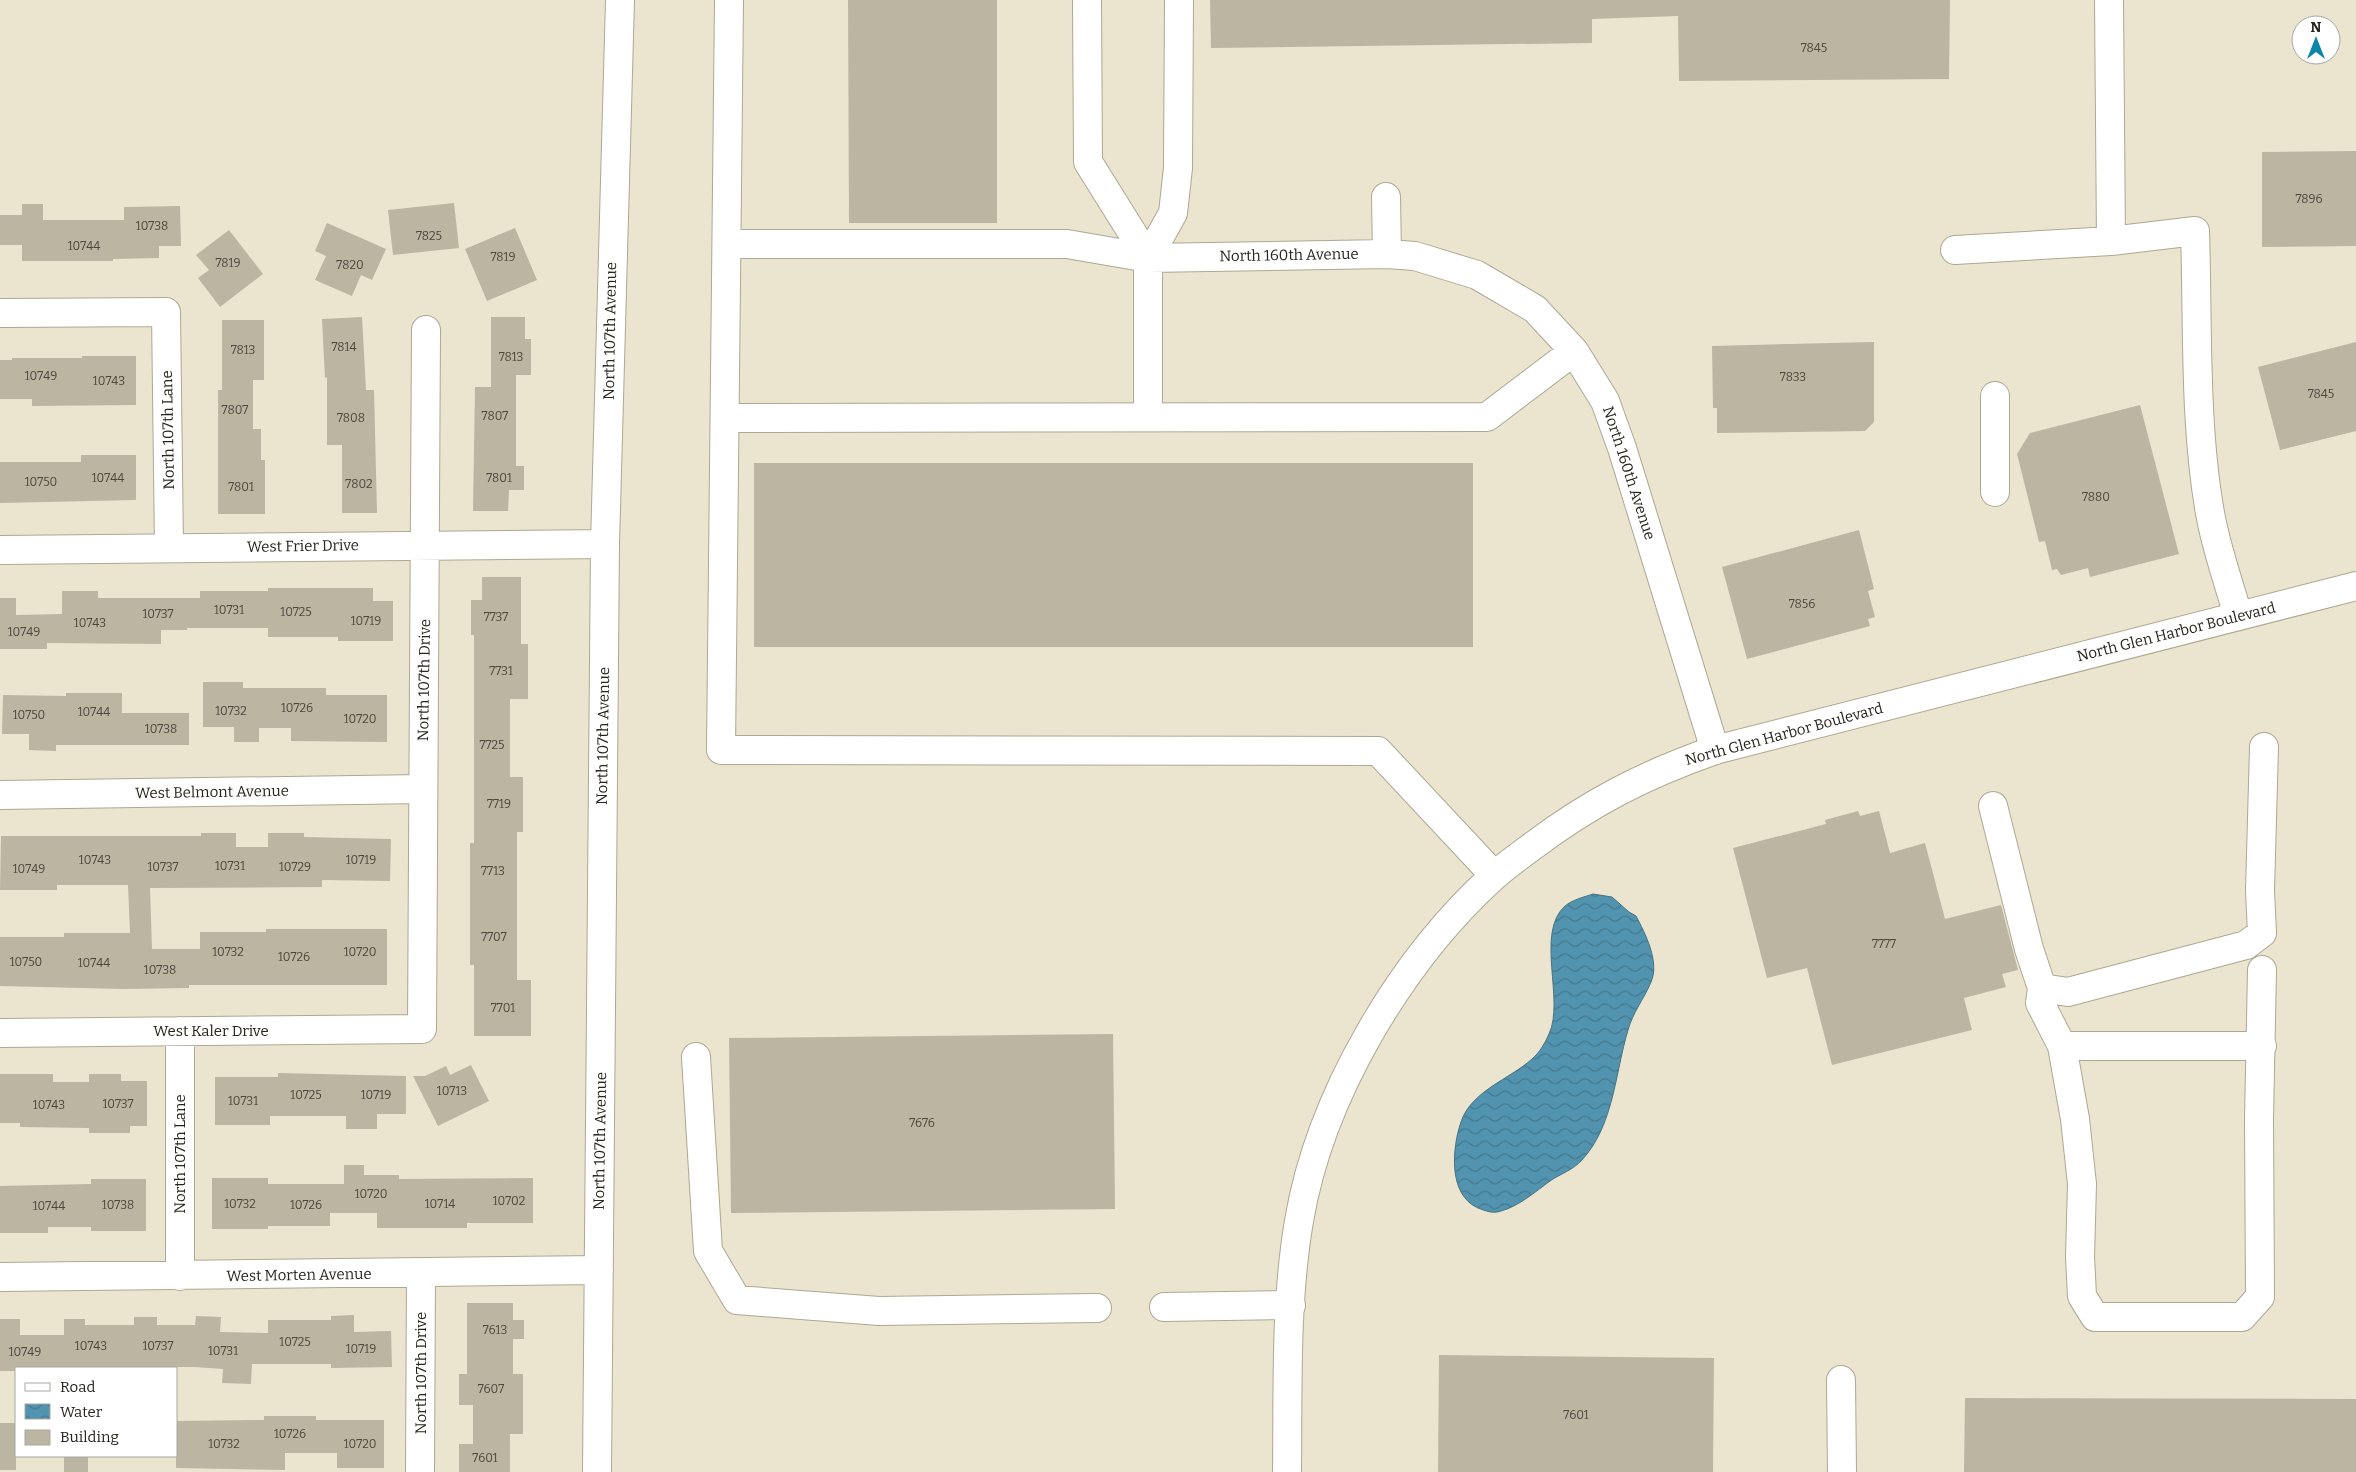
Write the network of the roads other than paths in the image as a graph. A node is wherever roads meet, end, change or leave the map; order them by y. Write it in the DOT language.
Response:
graph roads {
  1 [pos="620,0"];
  2 [pos="729,0"];
  3 [pos="1087,0"];
  4 [pos="1179,0"];
  5 [pos="2108,0"];
  6 [pos="1386,197"];
  7 [pos="2111,241"];
  8 [pos="726,244"];
  9 [pos="1955,250"];
  10 [pos="1387,254"];
  11 [pos="1148,258"];
  12 [pos="0,313"];
  13 [pos="426,330"];
  14 [pos="1574,351"];
  15 [pos="1995,396"];
  16 [pos="1148,417"];
  17 [pos="725,418"];
  18 [pos="1995,492"];
  19 [pos="605,544"];
  20 [pos="426,545"];
  21 [pos="169,548"];
  22 [pos="0,550"];
  23 [pos="2356,586"];
  24 [pos="2238,616"];
  25 [pos="2264,747"];
  26 [pos="1715,750"];
  27 [pos="423,789"];
  28 [pos="0,795"];
  29 [pos="1993,806"];
  30 [pos="1494,875"];
  31 [pos="2262,970"];
  32 [pos="2042,988"];
  33 [pos="422,1029"];
  34 [pos="180,1031"];
  35 [pos="0,1033"];
  36 [pos="2062,1046"];
  37 [pos="2262,1046"];
  38 [pos="696,1057"];
  39 [pos="598,1270"];
  40 [pos="421,1273"];
  41 [pos="180,1276"];
  42 [pos="0,1277"];
  43 [pos="1291,1305"];
  44 [pos="1164,1307"];
  45 [pos="1097,1308"];
  46 [pos="1841,1380"];
  47 [pos="420,1472"];
  48 [pos="597,1472"];
  49 [pos="1287,1472"];
  50 [pos="1842,1472"];
  1 -- 19 [label="street, North 107th Avenue"];
  2 -- 8 [label="street"];
  3 -- 11 [label="street"];
  4 -- 11 [label="street"];
  5 -- 7 [label="street"];
  6 -- 10 [label="street"];
  7 -- 9 [label="street"];
  7 -- 24 [label="street"];
  8 -- 11 [label="street, North 160th Avenue"];
  8 -- 17 [label="street"];
  10 -- 11 [label="street, North 160th Avenue"];
  10 -- 14 [label="street, North 160th Avenue"];
  11 -- 16 [label="street"];
  12 -- 21 [label="street, North 107th Lane"];
  13 -- 20 [label="street, North 107th Drive"];
  14 -- 16 [label="street"];
  14 -- 26 [label="street, North 160th Avenue"];
  15 -- 18 [label="street"];
  16 -- 17 [label="street"];
  17 -- 30 [label="street"];
  19 -- 20 [label="street, West Frier Drive"];
  19 -- 39 [label="street, North 107th Avenue"];
  20 -- 21 [label="street, West Frier Drive"];
  20 -- 27 [label="street, North 107th Drive"];
  21 -- 22 [label="street, West Frier Drive"];
  23 -- 24 [label="street, North Glen Harbor Boulevard"];
  24 -- 26 [label="street, North Glen Harbor Boulevard"];
  25 -- 32 [label="street"];
  26 -- 30 [label="street, North Glen Harbor Boulevard"];
  27 -- 28 [label="street, West Belmont Avenue"];
  27 -- 33 [label="street, North 107th Drive"];
  29 -- 32 [label="street"];
  30 -- 43 [label="street, North Glen Harbor Boulevard"];
  31 -- 37 [label="street"];
  32 -- 36 [label="street"];
  33 -- 34 [label="street, West Kaler Drive"];
  34 -- 35 [label="street, West Kaler Drive"];
  34 -- 41 [label="street, North 107th Lane"];
  36 -- 37 [label="street"];
  36 -- 37 [label="street"];
  38 -- 45 [label="street"];
  39 -- 40 [label="street, West Morten Avenue"];
  39 -- 48 [label="street, North 107th Avenue"];
  40 -- 41 [label="street, West Morten Avenue"];
  40 -- 47 [label="street, North 107th Drive"];
  41 -- 42 [label="street, West Morten Avenue"];
  43 -- 44 [label="street"];
  43 -- 49 [label="street, North Glen Harbor Boulevard"];
  46 -- 50 [label="street"];
}
